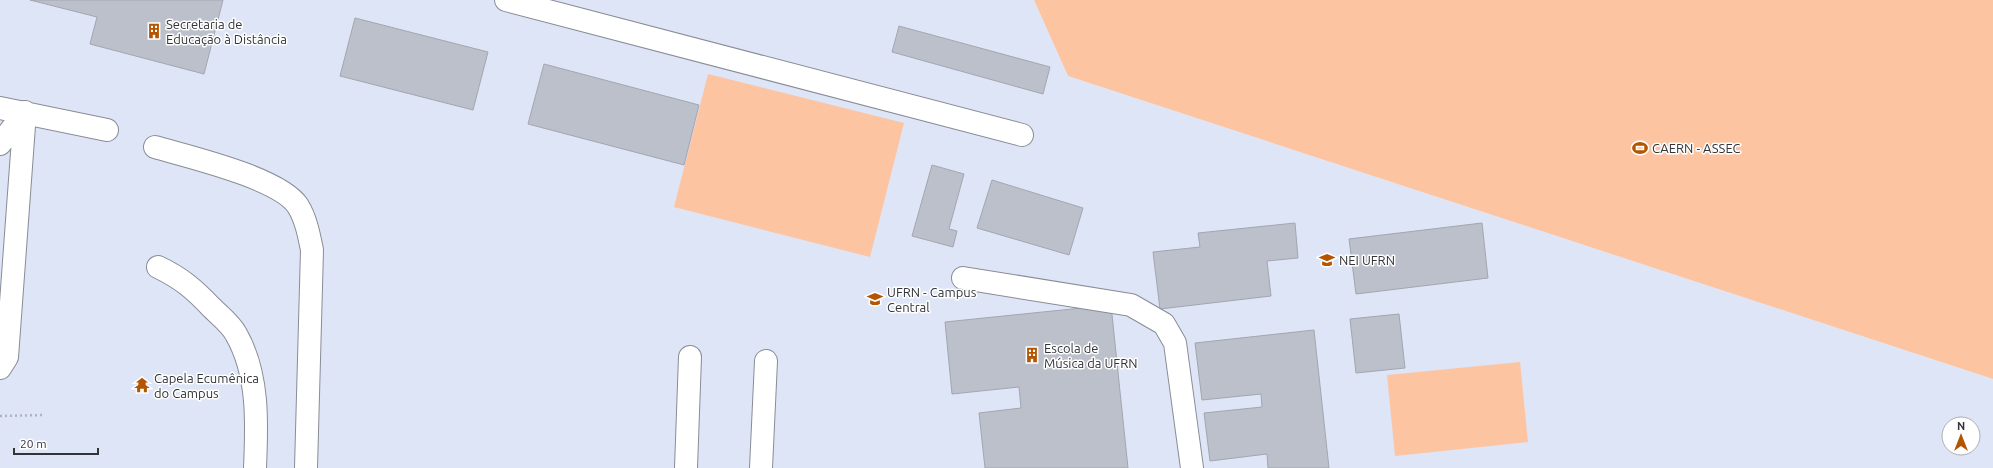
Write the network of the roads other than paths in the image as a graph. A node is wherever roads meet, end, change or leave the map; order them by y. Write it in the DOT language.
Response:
graph roads {
  1 [pos="506,0"];
  2 [pos="0,108"];
  3 [pos="26,112"];
  4 [pos="107,130"];
  5 [pos="1022,135"];
  6 [pos="0,144"];
  7 [pos="156,147"];
  8 [pos="158,267"];
  9 [pos="963,278"];
  10 [pos="690,357"];
  11 [pos="766,361"];
  12 [pos="0,368"];
  13 [pos="256,468"];
  14 [pos="306,468"];
  15 [pos="686,468"];
  16 [pos="761,468"];
  17 [pos="1192,468"];
  1 -- 5 [label="lane"];
  2 -- 3 [label="lane"];
  3 -- 4 [label="lane"];
  3 -- 6 [label="lane"];
  3 -- 12 [label="lane"];
  7 -- 14 [label="lane"];
  8 -- 13 [label="lane"];
  9 -- 17 [label="lane"];
  10 -- 15 [label="lane"];
  11 -- 16 [label="lane"];
}
